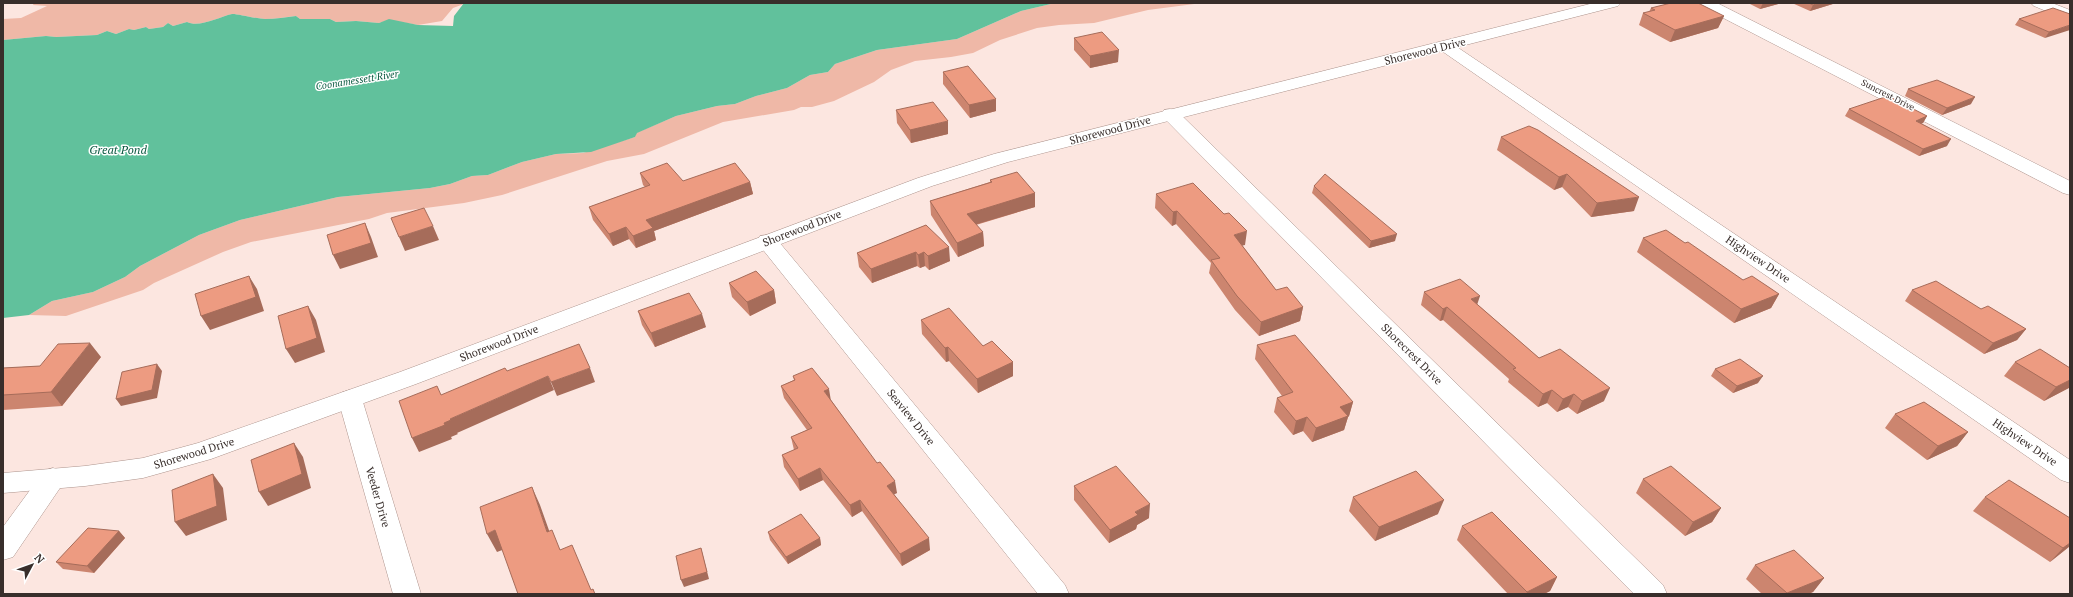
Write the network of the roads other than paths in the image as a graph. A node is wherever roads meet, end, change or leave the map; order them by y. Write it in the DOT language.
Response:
graph roads {
  1 [pos="1613,3"];
  2 [pos="1705,3"];
  3 [pos="2039,3"];
  4 [pos="2070,16"];
  5 [pos="1445,46"];
  6 [pos="1170,114"];
  7 [pos="2070,189"];
  8 [pos="767,241"];
  9 [pos="350,399"];
  10 [pos="2070,473"];
  11 [pos="53,478"];
  12 [pos="3,483"];
  13 [pos="3,549"];
  14 [pos="407,594"];
  15 [pos="1055,594"];
  16 [pos="1653,594"];
  1 -- 5 [label="street, Shorewood Drive"];
  2 -- 7 [label="street, Suncrest Drive"];
  3 -- 4 [label="street"];
  5 -- 6 [label="street, Shorewood Drive"];
  5 -- 10 [label="street, Highview Drive"];
  6 -- 8 [label="street, Shorewood Drive"];
  6 -- 16 [label="street, Shorecrest Drive"];
  8 -- 9 [label="street, Shorewood Drive"];
  8 -- 15 [label="street, Seaview Drive"];
  9 -- 11 [label="street, Shorewood Drive"];
  9 -- 14 [label="street, Veeder Drive"];
  11 -- 12 [label="street, Shorewood Drive"];
  11 -- 13 [label="street"];
}
